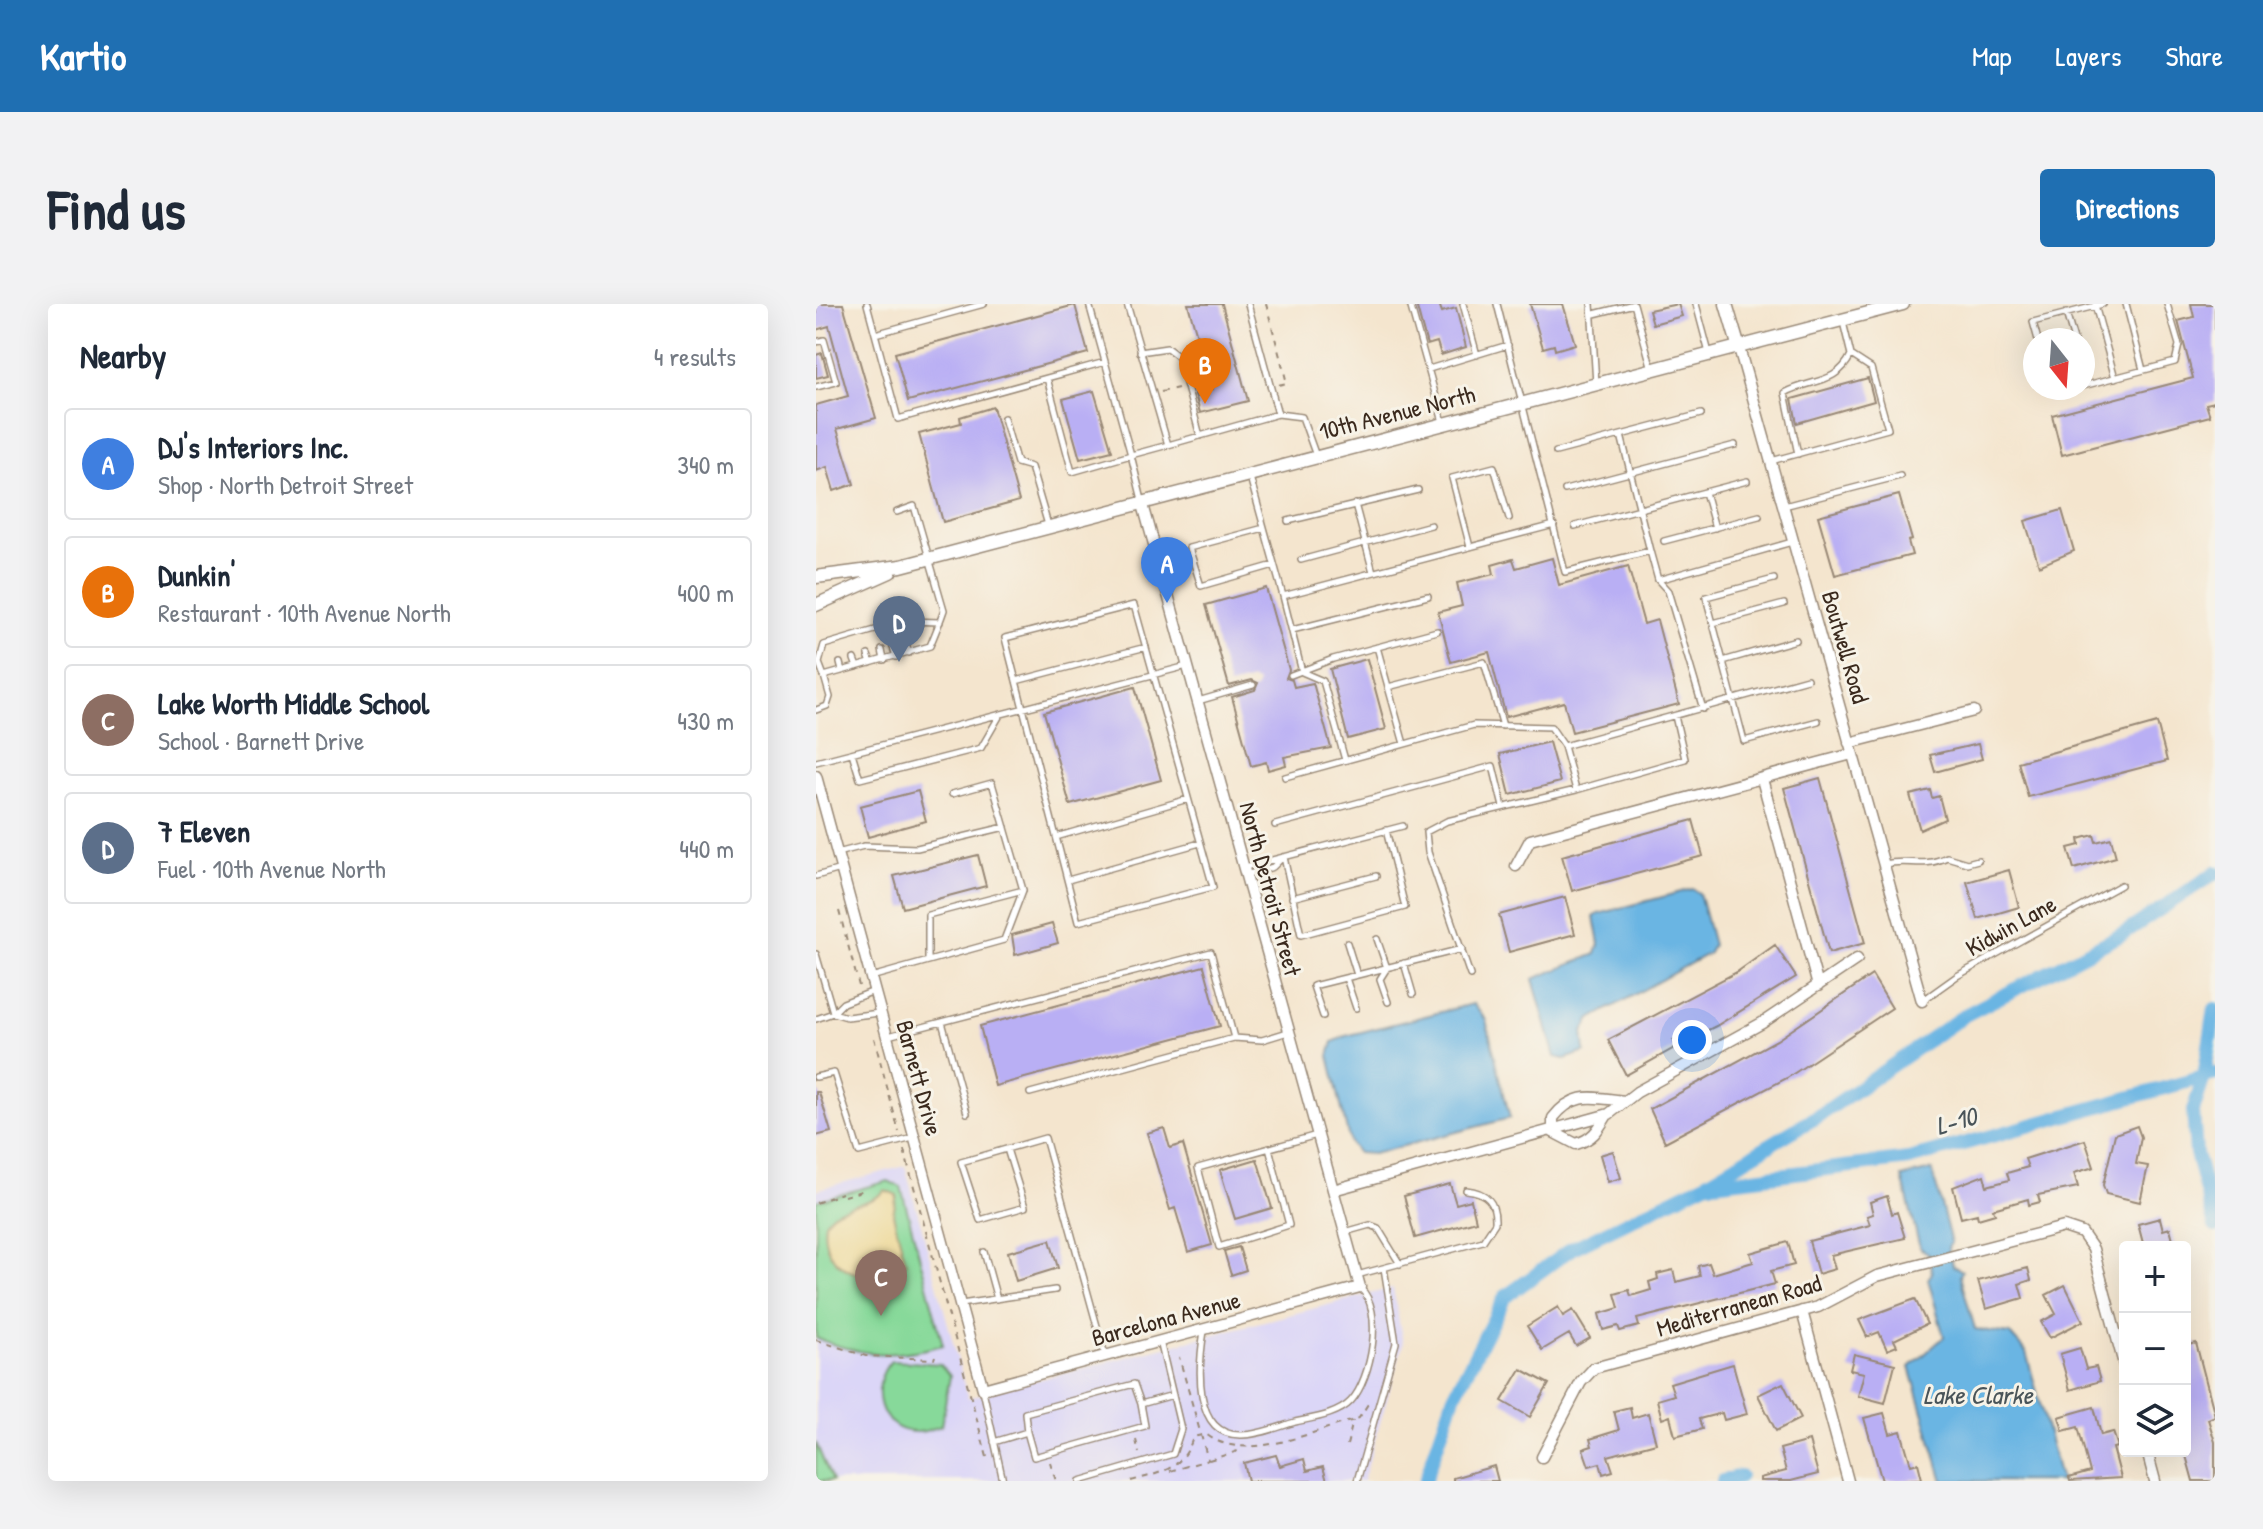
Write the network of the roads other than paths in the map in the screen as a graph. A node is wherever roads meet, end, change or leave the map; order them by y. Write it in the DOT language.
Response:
graph roads {
  1 [pos="867,304"];
  2 [pos="984,304"];
  3 [pos="1089,304"];
  4 [pos="1127,304"];
  5 [pos="1248,304"];
  6 [pos="1410,304"];
  7 [pos="1463,304"];
  8 [pos="1497,304"];
  9 [pos="1591,304"];
  10 [pos="1634,304"];
  11 [pos="1696,304"];
  12 [pos="1726,304"];
  13 [pos="1903,304"];
  14 [pos="2103,304"];
  15 [pos="2126,304"];
  16 [pos="2167,304"];
  17 [pos="2094,305"];
  18 [pos="2066,313"];
  19 [pos="1594,314"];
  20 [pos="1843,320"];
  21 [pos="2035,328"];
  22 [pos="2070,328"];
  23 [pos="875,334"];
  24 [pos="816,342"];
  25 [pos="1508,345"];
  26 [pos="1739,348"];
  27 [pos="1140,352"];
  28 [pos="1477,355"];
  29 [pos="1851,355"];
  30 [pos="1710,356"];
  31 [pos="1105,362"];
  32 [pos="1429,369"];
  33 [pos="1652,370"];
  34 [pos="2143,370"];
  35 [pos="1047,378"];
  36 [pos="2115,378"];
  37 [pos="2095,383"];
  38 [pos="1596,385"];
  39 [pos="816,387"];
  40 [pos="1524,403"];
  41 [pos="1278,414"];
  42 [pos="1701,414"];
  43 [pos="1004,418"];
  44 [pos="1444,424"];
  45 [pos="1621,435"];
  46 [pos="1200,436"];
  47 [pos="1168,445"];
  48 [pos="1735,445"];
  49 [pos="1556,452"];
  50 [pos="1798,454"];
  51 [pos="1131,455"];
  52 [pos="1316,457"];
  53 [pos="1770,462"];
  54 [pos="1249,474"];
  55 [pos="1629,474"];
  56 [pos="1900,476"];
  57 [pos="1747,481"];
  58 [pos="1418,490"];
  59 [pos="1565,490"];
  60 [pos="1705,492"];
  61 [pos="1142,501"];
  62 [pos="1355,504"];
  63 [pos="1783,506"];
  64 [pos="1639,511"];
  65 [pos="897,512"];
  66 [pos="1759,516"];
  67 [pos="1509,518"];
  68 [pos="1288,521"];
  69 [pos="1431,525"];
  70 [pos="1554,525"];
  71 [pos="1049,526"];
  72 [pos="1575,526"];
  73 [pos="1264,528"];
  74 [pos="1715,528"];
  75 [pos="1664,541"];
  76 [pos="1365,542"];
  77 [pos="1793,542"];
  78 [pos="1470,547"];
  79 [pos="1650,551"];
  80 [pos="930,558"];
  81 [pos="1301,560"];
  82 [pos="1274,565"];
  83 [pos="901,566"];
  84 [pos="1373,572"];
  85 [pos="816,577"];
  86 [pos="1774,579"];
  87 [pos="1658,580"];
  88 [pos="1283,596"];
  89 [pos="1428,596"];
  90 [pos="1784,604"];
  91 [pos="816,605"];
  92 [pos="900,622"];
  93 [pos="940,622"];
  94 [pos="1713,623"];
  95 [pos="887,626"];
  96 [pos="876,629"];
  97 [pos="1292,630"];
  98 [pos="902,631"];
  99 [pos="1437,631"];
  100 [pos="862,634"];
  101 [pos="890,637"];
  102 [pos="847,638"];
  103 [pos="879,640"];
  104 [pos="1796,640"];
  105 [pos="833,642"];
  106 [pos="865,643"];
  107 [pos="906,644"];
  108 [pos="850,647"];
  109 [pos="893,647"];
  110 [pos="1146,647"];
  111 [pos="1377,647"];
  112 [pos="835,650"];
  113 [pos="882,650"];
  114 [pos="909,653"];
  115 [pos="868,655"];
  116 [pos="896,657"];
  117 [pos="854,659"];
  118 [pos="884,660"];
  119 [pos="1723,661"];
  120 [pos="840,663"];
  121 [pos="871,663"];
  122 [pos="1188,666"];
  123 [pos="857,667"];
  124 [pos="842,671"];
  125 [pos="1302,672"];
  126 [pos="1154,675"];
  127 [pos="1291,675"];
  128 [pos="824,676"];
  129 [pos="1807,679"];
  130 [pos="1016,681"];
  131 [pos="1253,685"];
  132 [pos="1388,687"];
  133 [pos="1734,700"];
  134 [pos="1198,701"];
  135 [pos="1023,708"];
  136 [pos="1703,709"];
  137 [pos="816,710"];
  138 [pos="1974,711"];
  139 [pos="1000,714"];
  140 [pos="1675,716"];
  141 [pos="1818,721"];
  142 [pos="1503,726"];
  143 [pos="1404,744"];
  144 [pos="1564,746"];
  145 [pos="1850,748"];
  146 [pos="852,753"];
  147 [pos="1345,760"];
  148 [pos="816,762"];
  149 [pos="816,776"];
  150 [pos="1285,777"];
  151 [pos="1762,779"];
  152 [pos="1576,790"];
  153 [pos="952,794"];
  154 [pos="1188,799"];
  155 [pos="1503,807"];
  156 [pos="1275,825"];
  157 [pos="1403,826"];
  158 [pos="1005,827"];
  159 [pos="1386,830"];
  160 [pos="1056,837"];
  161 [pos="1200,843"];
  162 [pos="837,853"];
  163 [pos="1284,857"];
  164 [pos="1978,860"];
  165 [pos="1883,865"];
  166 [pos="1516,866"];
  167 [pos="841,869"];
  168 [pos="1245,871"];
  169 [pos="816,876"];
  170 [pos="1376,876"];
  171 [pos="1068,880"];
  172 [pos="2121,885"];
  173 [pos="1023,890"];
  174 [pos="1292,898"];
  175 [pos="1377,939"];
  176 [pos="1347,943"];
  177 [pos="1462,949"];
  178 [pos="816,954"];
  179 [pos="928,959"];
  180 [pos="1857,959"];
  181 [pos="1404,963"];
  182 [pos="1387,968"];
  183 [pos="1357,975"];
  184 [pos="1470,975"];
  185 [pos="871,977"];
  186 [pos="1346,978"];
  187 [pos="1818,986"];
  188 [pos="874,991"];
  189 [pos="1413,994"];
  190 [pos="1922,1001"];
  191 [pos="1388,1002"];
  192 [pos="1356,1008"];
  193 [pos="880,1012"];
  194 [pos="833,1013"];
  195 [pos="1323,1016"];
  196 [pos="816,1019"];
  197 [pos="942,1022"];
  198 [pos="1289,1032"];
  199 [pos="887,1036"];
  200 [pos="1234,1038"];
  201 [pos="816,1077"];
  202 [pos="1030,1093"];
  203 [pos="1589,1097"];
  204 [pos="1626,1101"];
  205 [pos="967,1113"];
  206 [pos="1607,1115"];
  207 [pos="1592,1120"];
  208 [pos="1553,1132"];
  209 [pos="1318,1135"];
  210 [pos="914,1137"];
  211 [pos="1269,1148"];
  212 [pos="1007,1149"];
  213 [pos="1333,1190"];
  214 [pos="1466,1190"];
  215 [pos="1345,1232"];
  216 [pos="984,1252"];
  217 [pos="1400,1264"];
  218 [pos="1384,1268"];
  219 [pos="1356,1275"];
  220 [pos="1360,1287"];
  221 [pos="1055,1290"];
  222 [pos="997,1299"];
  223 [pos="960,1305"];
  224 [pos="1802,1311"];
  225 [pos="1204,1330"];
  226 [pos="1160,1341"];
  227 [pos="2119,1346"];
  228 [pos="1105,1356"];
  229 [pos="983,1389"];
  230 [pos="1173,1395"];
  231 [pos="1141,1404"];
  232 [pos="1027,1432"];
  233 [pos="994,1442"];
  234 [pos="1542,1457"];
  235 [pos="2149,1457"];
  236 [pos="1003,1481"];
  237 [pos="1080,1481"];
  238 [pos="1357,1481"];
  239 [pos="1848,1481"];
  240 [pos="2155,1481"];
  1 -- 23 [label="lane"];
  2 -- 23 [label="lane"];
  3 -- 31 [label="lane"];
  4 -- 27 [label="lane"];
  5 -- 41 [label="lane"];
  6 -- 32 [label="lane"];
  7 -- 28 [label="lane"];
  8 -- 25 [label="lane"];
  9 -- 19 [label="lane"];
  10 -- 19 [label="lane"];
  10 -- 33 [label="lane"];
  11 -- 30 [label="lane"];
  12 -- 26 [label="street, Boutwell Road"];
  13 -- 20 [label="street, 10th Avenue North"];
  14 -- 17 [label="lane"];
  15 -- 34 [label="lane"];
  16 -- 34 [label="lane"];
  17 -- 18 [label="lane"];
  17 -- 36 [label="lane"];
  18 -- 21 [label="lane"];
  18 -- 22 [label="lane"];
  19 -- 38 [label="lane"];
  20 -- 26 [label="street, 10th Avenue North"];
  20 -- 29 [label="lane"];
  23 -- 35 [label="lane"];
  24 -- 39 [label="lane"];
  25 -- 28 [label="lane"];
  25 -- 40 [label="lane"];
  26 -- 30 [label="street, 10th Avenue North"];
  26 -- 53 [label="street, Boutwell Road"];
  27 -- 46 [label="lane"];
  27 -- 47 [label="lane"];
  28 -- 32 [label="lane"];
  29 -- 50 [label="lane"];
  29 -- 50 [label="lane"];
  30 -- 33 [label="street, 10th Avenue North"];
  31 -- 35 [label="lane"];
  31 -- 51 [label="lane"];
  32 -- 44 [label="lane"];
  33 -- 38 [label="street, 10th Avenue North"];
  34 -- 36 [label="lane"];
  35 -- 51 [label="lane"];
  36 -- 37 [label="lane"];
  38 -- 40 [label="street, 10th Avenue North"];
  40 -- 44 [label="street, 10th Avenue North"];
  40 -- 70 [label="lane"];
  41 -- 46 [label="lane"];
  41 -- 52 [label="lane"];
  42 -- 45 [label="lane"];
  43 -- 71 [label="lane"];
  44 -- 52 [label="street, 10th Avenue North"];
  45 -- 49 [label="lane"];
  45 -- 55 [label="lane"];
  46 -- 47 [label="lane"];
  47 -- 51 [label="lane"];
  48 -- 55 [label="lane"];
  50 -- 53 [label="lane"];
  51 -- 61 [label="lane"];
  52 -- 54 [label="street, 10th Avenue North"];
  53 -- 63 [label="street, Boutwell Road"];
  54 -- 61 [label="street, 10th Avenue North"];
  54 -- 73 [label="lane"];
  55 -- 59 [label="lane"];
  55 -- 64 [label="lane"];
  56 -- 63 [label="lane"];
  57 -- 60 [label="lane"];
  58 -- 62 [label="lane"];
  60 -- 64 [label="lane"];
  60 -- 74 [label="lane"];
  61 -- 71 [label="street, 10th Avenue North"];
  61 -- 122 [label="street, North Detroit Street"];
  62 -- 68 [label="lane"];
  62 -- 76 [label="lane"];
  63 -- 77 [label="street, Boutwell Road"];
  64 -- 72 [label="lane"];
  64 -- 79 [label="lane"];
  65 -- 80 [label="lane"];
  66 -- 74 [label="lane"];
  67 -- 78 [label="lane"];
  69 -- 76 [label="lane"];
  70 -- 78 [label="lane"];
  70 -- 79 [label="lane"];
  71 -- 80 [label="street, 10th Avenue North"];
  73 -- 82 [label="lane"];
  73 -- 82 [label="lane"];
  74 -- 75 [label="lane"];
  76 -- 81 [label="lane"];
  76 -- 84 [label="lane"];
  77 -- 87 [label="lane"];
  77 -- 145 [label="street, Boutwell Road"];
  78 -- 84 [label="lane"];
  79 -- 87 [label="lane"];
  80 -- 83 [label="street, 10th Avenue North"];
  80 -- 93 [label="lane"];
  82 -- 88 [label="lane"];
  83 -- 85 [label="street, 10th Avenue North"];
  83 -- 91 [label="street, 10th Avenue North"];
  84 -- 88 [label="lane"];
  86 -- 94 [label="lane"];
  87 -- 136 [label="lane"];
  88 -- 97 [label="lane"];
  89 -- 97 [label="lane"];
  90 -- 94 [label="lane"];
  92 -- 93 [label="lane"];
  92 -- 95 [label="lane"];
  92 -- 98 [label="lane"];
  93 -- 114 [label="lane"];
  94 -- 119 [label="lane"];
  95 -- 96 [label="lane"];
  95 -- 101 [label="lane"];
  96 -- 100 [label="lane"];
  96 -- 103 [label="lane"];
  97 -- 125 [label="lane"];
  99 -- 111 [label="lane"];
  100 -- 102 [label="lane"];
  100 -- 106 [label="lane"];
  102 -- 105 [label="lane"];
  102 -- 108 [label="lane"];
  104 -- 119 [label="lane"];
  105 -- 112 [label="lane"];
  105 -- 128 [label="lane"];
  107 -- 114 [label="lane"];
  109 -- 116 [label="lane"];
  110 -- 126 [label="lane"];
  110 -- 130 [label="lane"];
  110 -- 130 [label="lane"];
  111 -- 125 [label="lane"];
  111 -- 132 [label="lane"];
  113 -- 118 [label="lane"];
  114 -- 116 [label="lane"];
  115 -- 121 [label="lane"];
  116 -- 118 [label="lane"];
  117 -- 123 [label="lane"];
  118 -- 121 [label="lane"];
  119 -- 133 [label="lane"];
  120 -- 124 [label="lane"];
  121 -- 123 [label="lane"];
  122 -- 126 [label="lane"];
  122 -- 134 [label="street, North Detroit Street"];
  123 -- 124 [label="lane"];
  124 -- 128 [label="lane"];
  125 -- 127 [label="lane"];
  125 -- 147 [label="lane"];
  126 -- 135 [label="lane"];
  126 -- 154 [label="lane"];
  128 -- 137 [label="lane"];
  129 -- 133 [label="lane"];
  130 -- 135 [label="lane"];
  131 -- 134 [label="lane"];
  132 -- 142 [label="lane"];
  132 -- 143 [label="lane"];
  133 -- 136 [label="lane"];
  133 -- 141 [label="lane"];
  134 -- 168 [label="street, North Detroit Street"];
  135 -- 139 [label="lane"];
  135 -- 160 [label="lane"];
  136 -- 140 [label="lane"];
  138 -- 145 [label="street"];
  139 -- 146 [label="lane"];
  139 -- 146 [label="lane"];
  140 -- 144 [label="lane"];
  140 -- 152 [label="lane"];
  142 -- 143 [label="lane"];
  142 -- 144 [label="lane"];
  143 -- 147 [label="lane"];
  144 -- 152 [label="lane"];
  145 -- 151 [label="street"];
  145 -- 165 [label="street, Boutwell Road"];
  146 -- 148 [label="lane"];
  147 -- 150 [label="lane"];
  149 -- 162 [label="street, Barnett Drive"];
  151 -- 166 [label="street"];
  151 -- 187 [label="street"];
  152 -- 155 [label="lane"];
  153 -- 158 [label="lane"];
  154 -- 160 [label="lane"];
  154 -- 161 [label="lane"];
  155 -- 156 [label="lane"];
  155 -- 177 [label="lane"];
  157 -- 159 [label="lane"];
  158 -- 162 [label="lane"];
  158 -- 173 [label="lane"];
  159 -- 163 [label="lane"];
  159 -- 174 [label="lane"];
  160 -- 171 [label="lane"];
  161 -- 171 [label="lane"];
  161 -- 171 [label="lane"];
  162 -- 167 [label="street, Barnett Drive"];
  163 -- 168 [label="lane"];
  163 -- 174 [label="lane"];
  164 -- 165 [label="lane"];
  165 -- 190 [label="street, Boutwell Road"];
  167 -- 169 [label="lane"];
  167 -- 185 [label="street, Barnett Drive"];
  168 -- 198 [label="street, North Detroit Street"];
  170 -- 174 [label="lane"];
  172 -- 190 [label="lane, Kidwin Lane"];
  173 -- 179 [label="lane"];
  173 -- 179 [label="lane"];
  175 -- 182 [label="lane"];
  176 -- 183 [label="lane"];
  177 -- 181 [label="lane"];
  177 -- 184 [label="lane"];
  178 -- 194 [label="lane"];
  179 -- 185 [label="lane"];
  180 -- 187 [label="street"];
  181 -- 182 [label="lane"];
  181 -- 189 [label="lane"];
  182 -- 183 [label="lane"];
  182 -- 191 [label="lane"];
  183 -- 186 [label="lane"];
  185 -- 188 [label="street, Barnett Drive"];
  186 -- 192 [label="lane"];
  186 -- 195 [label="lane"];
  187 -- 204 [label="street"];
  188 -- 193 [label="street, Barnett Drive"];
  188 -- 194 [label="lane"];
  193 -- 194 [label="lane"];
  193 -- 199 [label="street, Barnett Drive"];
  194 -- 196 [label="lane"];
  197 -- 199 [label="lane"];
  197 -- 200 [label="lane"];
  197 -- 205 [label="lane"];
  198 -- 200 [label="lane"];
  198 -- 209 [label="street, North Detroit Street"];
  199 -- 210 [label="street, Barnett Drive"];
  200 -- 202 [label="lane"];
  201 -- 210 [label="lane"];
  203 -- 204 [label="street"];
  203 -- 207 [label="street"];
  203 -- 208 [label="street"];
  204 -- 206 [label="street"];
  206 -- 207 [label="street"];
  206 -- 208 [label="street"];
  207 -- 208 [label="street"];
  208 -- 213 [label="street"];
  209 -- 211 [label="lane"];
  209 -- 213 [label="street, North Detroit Street"];
  210 -- 223 [label="street, Barnett Drive"];
  211 -- 211 [label="lane"];
  212 -- 212 [label="lane"];
  212 -- 228 [label="lane"];
  213 -- 215 [label="street, North Detroit Street"];
  214 -- 217 [label="lane"];
  215 -- 217 [label="lane"];
  215 -- 219 [label="street, North Detroit Street"];
  216 -- 222 [label="lane"];
  217 -- 218 [label="lane"];
  218 -- 219 [label="lane"];
  218 -- 238 [label="lane"];
  219 -- 220 [label="street, North Detroit Street"];
  220 -- 225 [label="street, Barcelona Avenue"];
  220 -- 225 [label="lane"];
  221 -- 222 [label="lane"];
  222 -- 223 [label="lane"];
  223 -- 229 [label="street, Barnett Drive"];
  224 -- 227 [label="street, Mediterranean Road"];
  224 -- 234 [label="street, Mediterranean Road"];
  224 -- 239 [label="street"];
  225 -- 226 [label="street, Barcelona Avenue"];
  226 -- 228 [label="street, Barcelona Avenue"];
  226 -- 230 [label="lane"];
  228 -- 229 [label="street, Barcelona Avenue"];
  229 -- 233 [label="lane"];
  230 -- 231 [label="lane"];
  230 -- 237 [label="lane"];
  231 -- 232 [label="lane"];
  231 -- 232 [label="lane"];
  232 -- 233 [label="lane"];
  233 -- 236 [label="lane"];
  235 -- 240 [label="street"];
}
